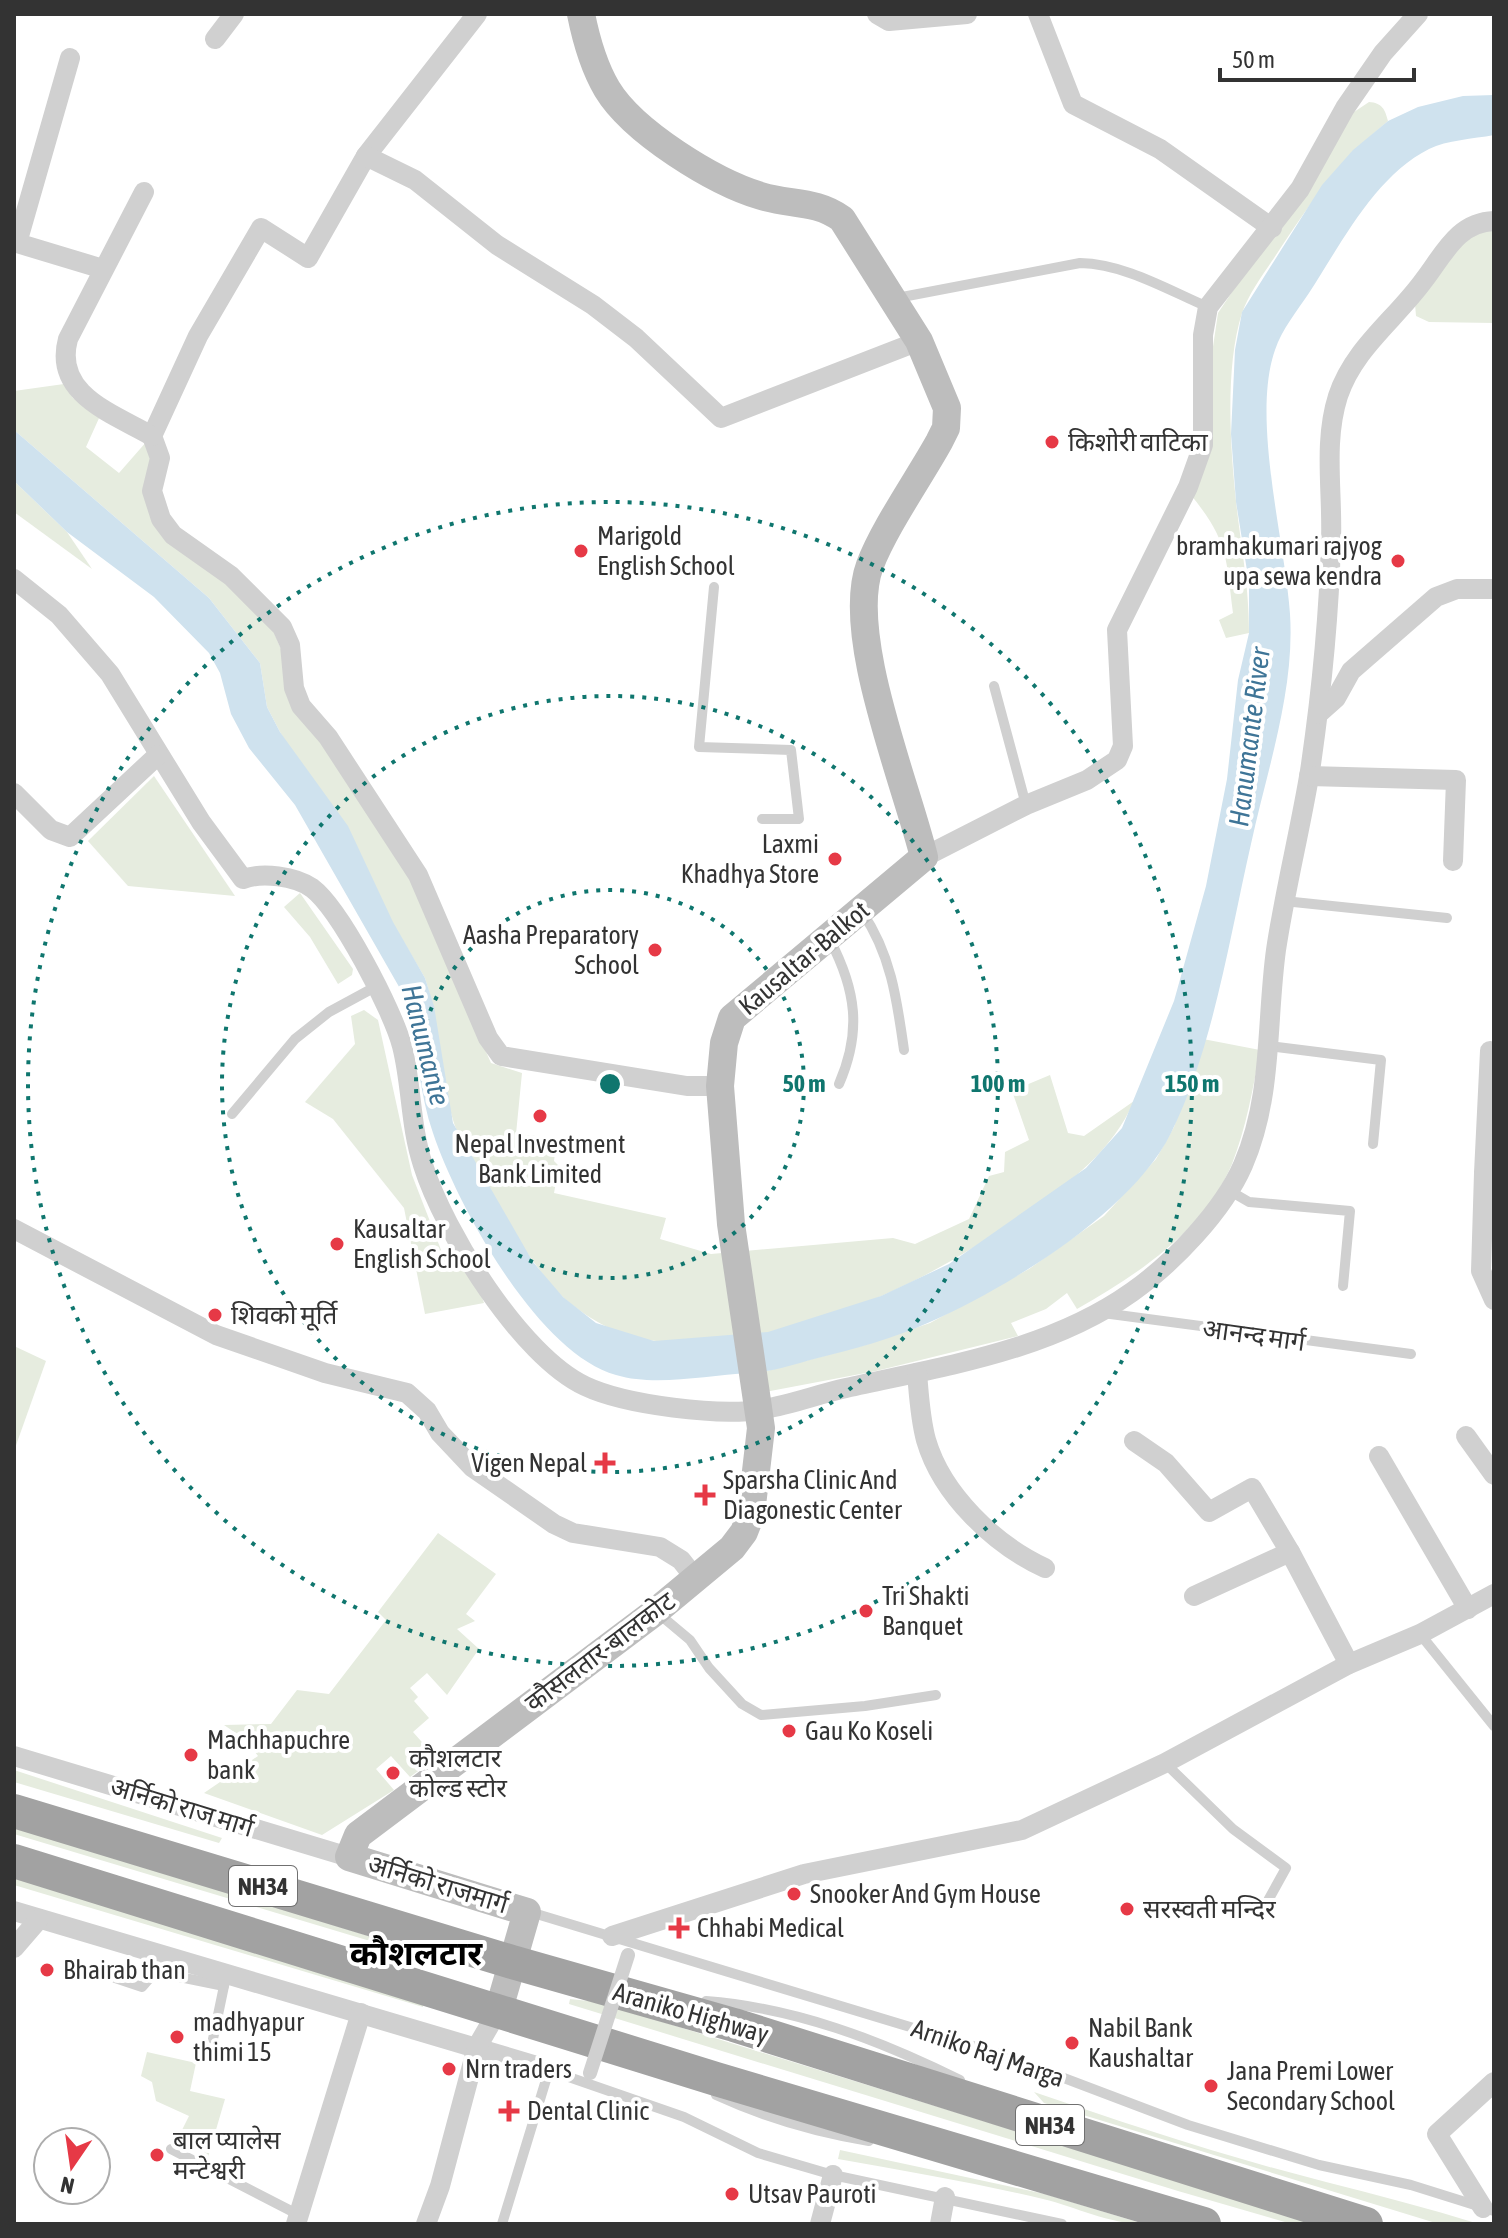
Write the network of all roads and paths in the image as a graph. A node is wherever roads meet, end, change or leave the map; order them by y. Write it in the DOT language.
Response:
graph roads {
  1 [pos="234,14"];
  2 [pos="477,14"];
  3 [pos="581,14"];
  4 [pos="877,14"];
  5 [pos="967,14"];
  6 [pos="1038,14"];
  7 [pos="1418,14"];
  8 [pos="215,39"];
  9 [pos="70,58"];
  10 [pos="366,156"];
  11 [pos="144,192"];
  12 [pos="1494,221"];
  13 [pos="1272,228"];
  14 [pos="103,269"];
  15 [pos="895,299"];
  16 [pos="1208,307"];
  17 [pos="919,341"];
  18 [pos="152,436"];
  19 [pos="14,579"];
  20 [pos="714,587"];
  21 [pos="1494,589"];
  22 [pos="994,686"];
  23 [pos="1318,714"];
  24 [pos="158,755"];
  25 [pos="1309,776"];
  26 [pos="14,793"];
  27 [pos="1026,805"];
  28 [pos="762,819"];
  29 [pos="924,857"];
  30 [pos="1453,861"];
  31 [pos="1284,901"];
  32 [pos="862,910"];
  33 [pos="1447,918"];
  34 [pos="829,938"];
  35 [pos="377,986"];
  36 [pos="1269,1046"];
  37 [pos="904,1050"];
  38 [pos="1490,1051"];
  39 [pos="839,1084"];
  40 [pos="720,1086"];
  41 [pos="232,1114"];
  42 [pos="1373,1144"];
  43 [pos="1489,1174"];
  44 [pos="1230,1191"];
  45 [pos="731,1224"];
  46 [pos="14,1229"];
  47 [pos="1343,1286"];
  48 [pos="1494,1300"];
  49 [pos="1097,1312"];
  50 [pos="1411,1354"];
  51 [pos="917,1373"];
  52 [pos="756,1403"];
  53 [pos="1466,1436"];
  54 [pos="1134,1441"];
  55 [pos="1379,1456"];
  56 [pos="1494,1475"];
  57 [pos="1290,1552"];
  58 [pos="1045,1568"];
  59 [pos="695,1578"];
  60 [pos="1494,1594"];
  61 [pos="1194,1596"];
  62 [pos="1468,1609"];
  63 [pos="655,1612"];
  64 [pos="1420,1634"];
  65 [pos="1349,1664"];
  66 [pos="936,1695"];
  67 [pos="1494,1726"];
  68 [pos="14,1756"];
  69 [pos="1165,1763"];
  70 [pos="14,1811"];
  71 [pos="349,1857"];
  72 [pos="14,1861"];
  73 [pos="1265,1906"];
  74 [pos="14,1911"];
  75 [pos="527,1912"];
  76 [pos="39,1919"];
  77 [pos="612,1936"];
  78 [pos="14,1948"];
  79 [pos="628,1955"];
  80 [pos="512,1962"];
  81 [pos="115,1978"];
  82 [pos="226,1980"];
  83 [pos="499,2009"];
  84 [pos="361,2013"];
  85 [pos="213,2039"];
  86 [pos="477,2047"];
  87 [pos="543,2068"];
  88 [pos="590,2073"];
  89 [pos="1494,2082"];
  90 [pos="171,2149"];
  91 [pos="833,2175"];
  92 [pos="945,2197"];
  93 [pos="1488,2209"];
  94 [pos="1011,2212"];
  95 [pos="297,2219"];
  96 [pos="426,2224"];
  97 [pos="502,2224"];
  98 [pos="820,2224"];
  99 [pos="940,2224"];
  100 [pos="1008,2224"];
  101 [pos="1062,2224"];
  102 [pos="1204,2224"];
  103 [pos="1366,2224"];
  1 -- 8 [label="street"];
  2 -- 10 [label="street"];
  3 -- 15 [label="main road"];
  4 -- 5 [label="street"];
  6 -- 13 [label="street"];
  7 -- 13 [label="street"];
  9 -- 14 [label="street"];
  10 -- 17 [label="street"];
  10 -- 18 [label="street"];
  11 -- 14 [label="street"];
  12 -- 23 [label="street"];
  13 -- 16 [label="street"];
  14 -- 18 [label="street"];
  15 -- 16 [label="lane"];
  15 -- 17 [label="main road"];
  16 -- 27 [label="street"];
  17 -- 29 [label="main road"];
  18 -- 40 [label="street"];
  19 -- 24 [label="street"];
  20 -- 28 [label="lane"];
  21 -- 23 [label="street"];
  22 -- 27 [label="lane"];
  23 -- 25 [label="street"];
  24 -- 26 [label="street"];
  24 -- 35 [label="street"];
  25 -- 30 [label="street"];
  25 -- 31 [label="street"];
  27 -- 29 [label="street"];
  29 -- 32 [label="main road, Kausaltar-Balkot"];
  31 -- 33 [label="lane"];
  31 -- 36 [label="street"];
  32 -- 34 [label="main road, Kausaltar-Balkot"];
  32 -- 37 [label="lane"];
  34 -- 39 [label="lane"];
  34 -- 40 [label="main road, Kausaltar-Balkot"];
  35 -- 41 [label="lane"];
  35 -- 52 [label="street"];
  36 -- 42 [label="lane"];
  36 -- 44 [label="street"];
  38 -- 43 [label="street"];
  40 -- 45 [label="main road, Kausaltar-Balkot"];
  43 -- 48 [label="street"];
  44 -- 47 [label="lane"];
  44 -- 49 [label="street"];
  45 -- 52 [label="main road, कौसलतार-बालकोट"];
  46 -- 59 [label="street"];
  49 -- 50 [label="lane, आनन्द मार्ग"];
  49 -- 51 [label="street"];
  51 -- 52 [label="street"];
  51 -- 58 [label="street"];
  52 -- 59 [label="main road, कौसलतार-बालकोट"];
  53 -- 56 [label="street"];
  54 -- 57 [label="street"];
  55 -- 62 [label="street"];
  57 -- 61 [label="street"];
  57 -- 65 [label="street"];
  59 -- 63 [label="main road, कौसलतार-बालकोट"];
  60 -- 62 [label="street"];
  62 -- 64 [label="street"];
  63 -- 66 [label="lane"];
  63 -- 71 [label="main road, कौसलतार-बालकोट"];
  64 -- 65 [label="street"];
  64 -- 67 [label="lane"];
  65 -- 69 [label="street"];
  68 -- 71 [label="street, अर्निको राज मार्ग"];
  69 -- 73 [label="lane"];
  69 -- 77 [label="street"];
  70 -- 80 [label="highway, Araniko Highway / NH34"];
  71 -- 75 [label="main road, अर्निको राजमार्ग"];
  72 -- 83 [label="highway, Araniko Highway / NH34"];
  74 -- 76 [label="street"];
  75 -- 77 [label="lane, Arniko Raj Marga"];
  75 -- 80 [label="main road"];
  76 -- 78 [label="street"];
  76 -- 82 [label="street"];
  77 -- 93 [label="lane, Arniko Raj Marga"];
  79 -- 88 [label="street, bridge"];
  80 -- 83 [label="main road"];
  80 -- 103 [label="highway, Araniko Highway / NH34"];
  81 -- 82 [label="lane"];
  82 -- 84 [label="street"];
  82 -- 85 [label="lane"];
  83 -- 86 [label="street"];
  83 -- 102 [label="highway, Araniko Highway / NH34"];
  84 -- 86 [label="street"];
  84 -- 95 [label="street"];
  86 -- 87 [label="street"];
  86 -- 96 [label="street"];
  87 -- 91 [label="lane"];
  87 -- 97 [label="lane"];
  89 -- 93 [label="street"];
  90 -- 95 [label="lane"];
  91 -- 92 [label="lane"];
  91 -- 98 [label="street"];
  92 -- 94 [label="lane"];
  92 -- 99 [label="street"];
  94 -- 100 [label="lane"];
  94 -- 101 [label="lane"];
}
